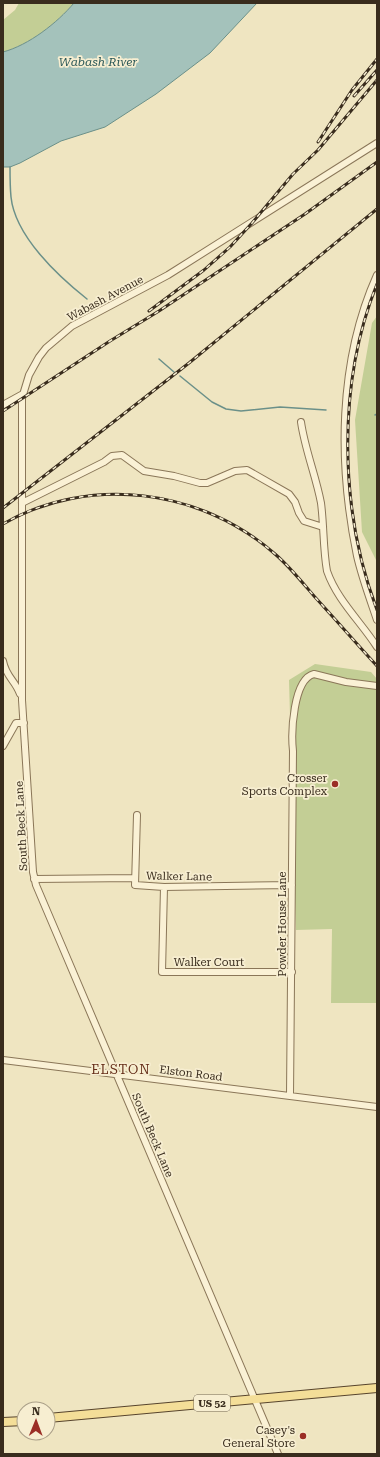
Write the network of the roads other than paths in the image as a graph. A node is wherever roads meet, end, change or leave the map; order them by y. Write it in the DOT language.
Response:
graph roads {
  1 [pos="377,143"];
  2 [pos="377,275"];
  3 [pos="23,394"];
  4 [pos="3,406"];
  5 [pos="301,422"];
  6 [pos="22,503"];
  7 [pos="322,527"];
  8 [pos="377,620"];
  9 [pos="377,647"];
  10 [pos="3,661"];
  11 [pos="377,686"];
  12 [pos="22,700"];
  13 [pos="24,723"];
  14 [pos="3,746"];
  15 [pos="137,815"];
  16 [pos="135,878"];
  17 [pos="34,879"];
  18 [pos="292,885"];
  19 [pos="164,887"];
  20 [pos="292,972"];
  21 [pos="3,1060"];
  22 [pos="116,1074"];
  23 [pos="290,1096"];
  24 [pos="377,1106"];
  25 [pos="377,1388"];
  26 [pos="255,1399"];
  27 [pos="56,1417"];
  28 [pos="16,1421"];
  29 [pos="3,1422"];
  30 [pos="278,1454"];
  1 -- 3 [label="street, Wabash Avenue"];
  2 -- 8 [label="street"];
  3 -- 4 [label="street"];
  3 -- 6 [label="street, Wabash Avenue"];
  5 -- 7 [label="street"];
  6 -- 7 [label="street"];
  6 -- 12 [label="street, Wabash Avenue"];
  7 -- 9 [label="street"];
  10 -- 12 [label="street"];
  11 -- 18 [label="street, Powder House Lane"];
  12 -- 13 [label="street, Wabash Avenue"];
  13 -- 14 [label="street"];
  13 -- 17 [label="street, South Beck Lane"];
  15 -- 16 [label="street, Walker Lane"];
  16 -- 17 [label="street"];
  16 -- 19 [label="street, Walker Lane"];
  17 -- 22 [label="street, South Beck Lane"];
  18 -- 19 [label="street, Walker Lane"];
  18 -- 20 [label="street, Powder House Lane"];
  19 -- 20 [label="street, Walker Court"];
  20 -- 23 [label="street, Powder House Lane"];
  21 -- 22 [label="street, Elston Road"];
  22 -- 23 [label="street, Elston Road"];
  22 -- 26 [label="street, South Beck Lane"];
  23 -- 24 [label="street, Elston Road"];
  25 -- 26 [label="main road, US 52"];
  26 -- 27 [label="main road, US 52"];
  26 -- 30 [label="street, South Beck Lane"];
  28 -- 29 [label="main road"];
}
